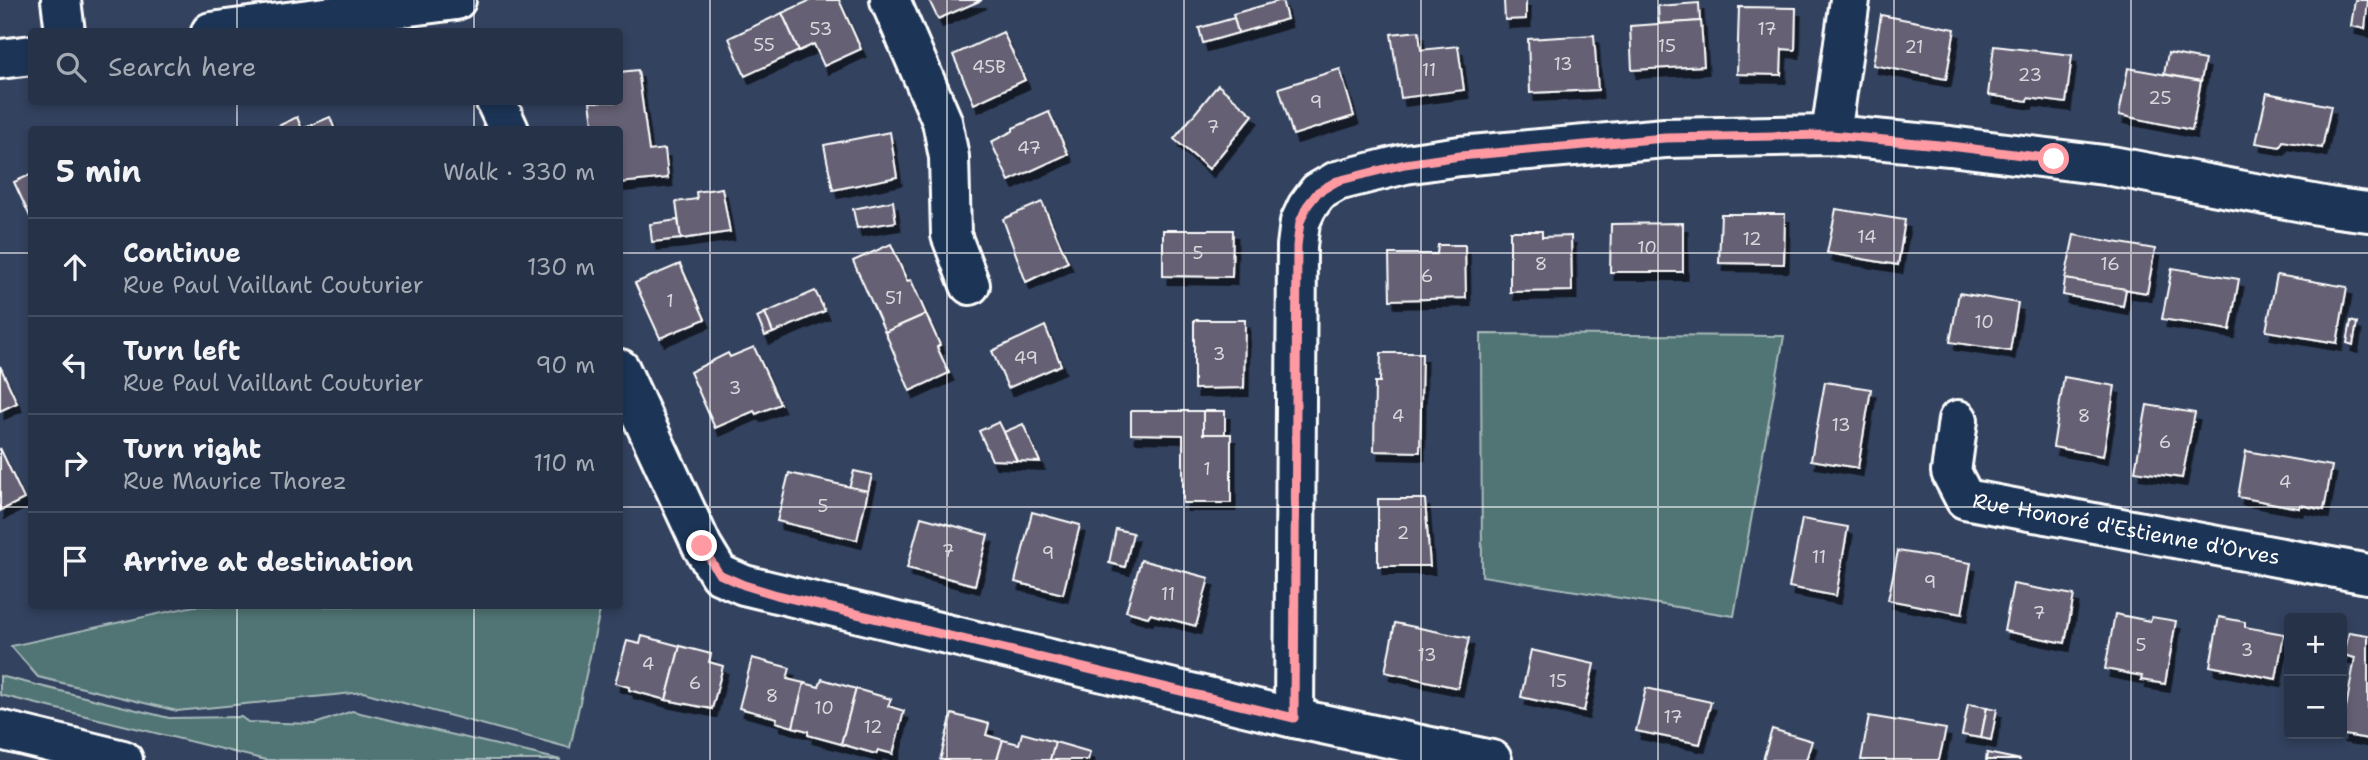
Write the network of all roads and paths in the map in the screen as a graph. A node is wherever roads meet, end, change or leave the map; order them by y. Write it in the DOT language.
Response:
graph roads {
  1 [pos="61,0"];
  2 [pos="456,0"];
  3 [pos="462,0"];
  4 [pos="890,0"];
  5 [pos="1850,0"];
  6 [pos="64,28"];
  7 [pos="242,28"];
  8 [pos="466,28"];
  9 [pos="28,56"];
  10 [pos="0,59"];
  11 [pos="497,105"];
  12 [pos="507,126"];
  13 [pos="1831,135"];
  14 [pos="2368,212"];
  15 [pos="970,285"];
  16 [pos="623,375"];
  17 [pos="1958,420"];
  18 [pos="2368,573"];
  19 [pos="1294,718"];
  20 [pos="0,730"];
  21 [pos="123,760"];
  22 [pos="1492,760"];
  1 -- 6 [label="street"];
  2 -- 7 [label="street"];
  3 -- 8 [label="street"];
  4 -- 15 [label="street"];
  5 -- 13 [label="street"];
  9 -- 10 [label="street"];
  11 -- 12 [label="street"];
  13 -- 14 [label="street"];
  13 -- 19 [label="street"];
  16 -- 19 [label="street"];
  17 -- 18 [label="street, Rue Honoré d'Estienne d'Orves"];
  19 -- 22 [label="street"];
  20 -- 21 [label="street"];
}
